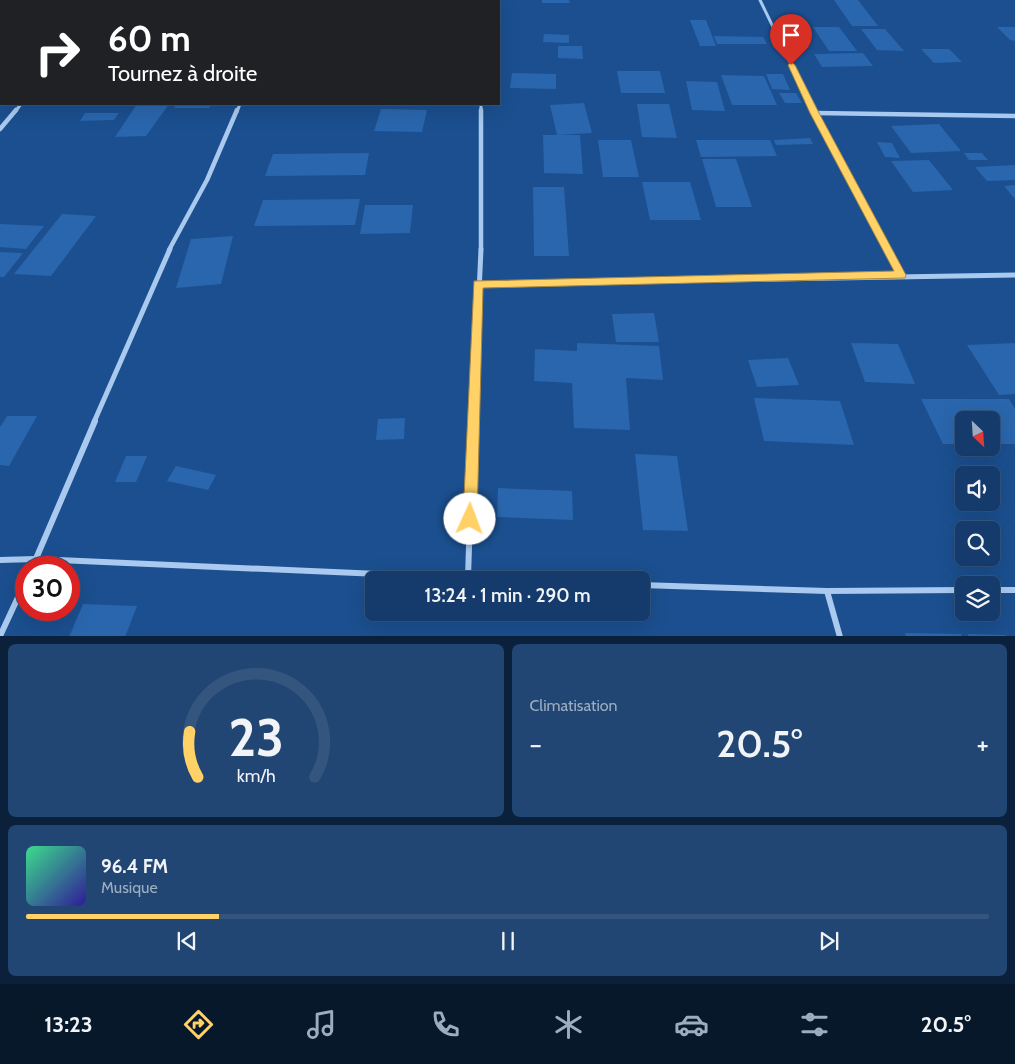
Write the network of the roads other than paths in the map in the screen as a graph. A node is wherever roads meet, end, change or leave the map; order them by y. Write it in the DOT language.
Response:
graph roads {
  1 [pos="760,0"];
  2 [pos="20,105"];
  3 [pos="240,105"];
  4 [pos="481,105"];
  5 [pos="815,113"];
  6 [pos="1015,116"];
  7 [pos="0,129"];
  8 [pos="901,275"];
  9 [pos="1015,275"];
  10 [pos="478,284"];
  11 [pos="37,556"];
  12 [pos="0,560"];
  13 [pos="15,560"];
  14 [pos="80,561"];
  15 [pos="468,571"];
  16 [pos="365,573"];
  17 [pos="650,585"];
  18 [pos="955,590"];
  19 [pos="1000,590"];
  20 [pos="1015,590"];
  21 [pos="826,591"];
  22 [pos="15,604"];
  23 [pos="0,636"];
  24 [pos="840,636"];
  1 -- 5 [label="street"];
  2 -- 7 [label="street"];
  3 -- 11 [label="street"];
  4 -- 10 [label="street"];
  5 -- 6 [label="street"];
  5 -- 8 [label="street"];
  8 -- 9 [label="street"];
  8 -- 10 [label="street"];
  10 -- 15 [label="street"];
  12 -- 13 [label="street"];
  14 -- 16 [label="street"];
  17 -- 21 [label="street"];
  18 -- 21 [label="street"];
  19 -- 20 [label="street"];
  21 -- 24 [label="street"];
  22 -- 23 [label="street"];
}
